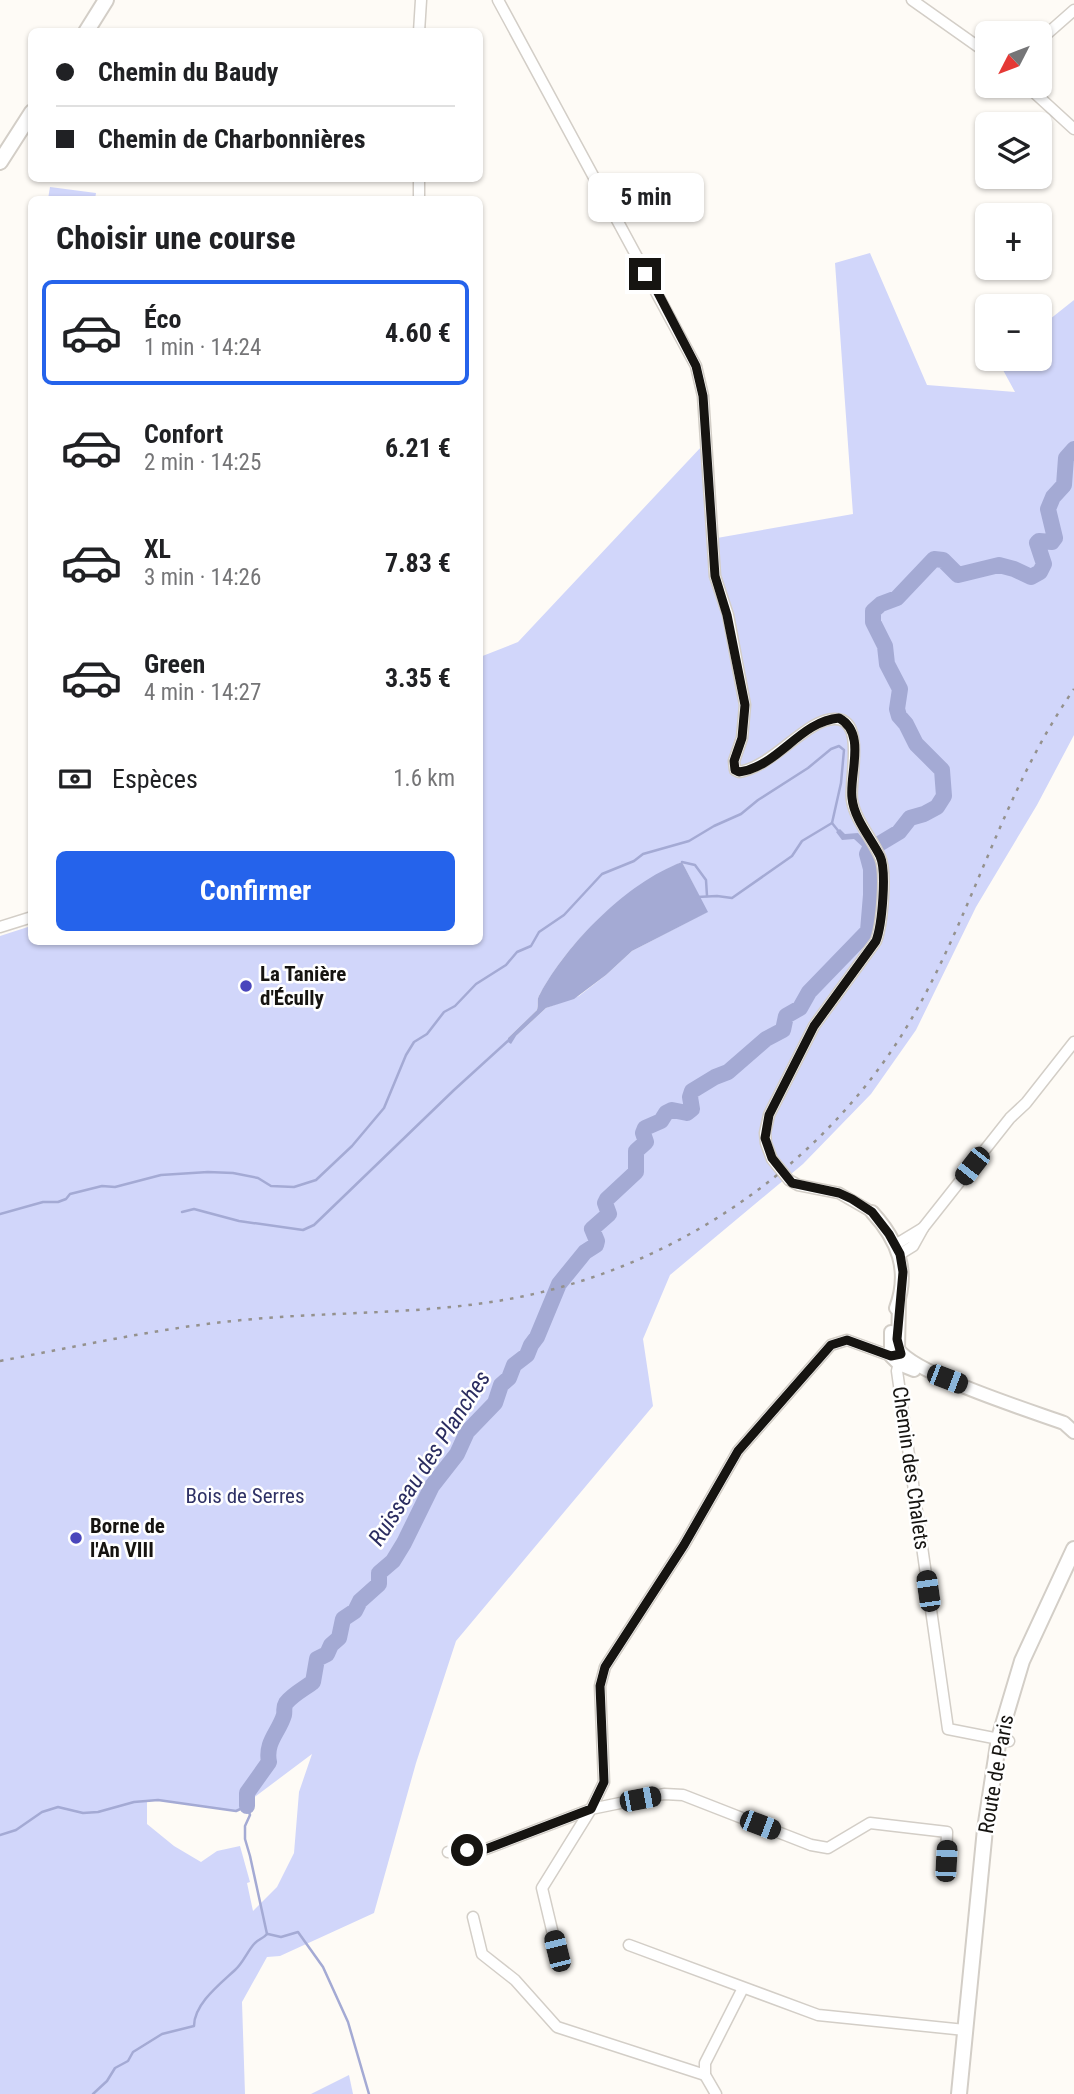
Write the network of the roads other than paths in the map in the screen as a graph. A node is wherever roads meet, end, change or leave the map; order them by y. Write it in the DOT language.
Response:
graph roads {
  1 [pos="106,0"];
  2 [pos="421,0"];
  3 [pos="499,0"];
  4 [pos="914,0"];
  5 [pos="1074,10"];
  6 [pos="88,28"];
  7 [pos="419,28"];
  8 [pos="1052,29"];
  9 [pos="975,44"];
  10 [pos="1040,98"];
  11 [pos="28,118"];
  12 [pos="1074,129"];
  13 [pos="0,162"];
  14 [pos="28,918"];
  15 [pos="0,928"];
  16 [pos="1074,1042"];
  17 [pos="872,1212"];
  18 [pos="898,1250"];
  19 [pos="897,1358"];
  20 [pos="1074,1432"];
  21 [pos="1074,1549"];
  22 [pos="1004,1740"];
  23 [pos="591,1809"];
  24 [pos="448,1852"];
  25 [pos="946,1861"];
  26 [pos="473,1917"];
  27 [pos="629,1945"];
  28 [pos="557,1951"];
  29 [pos="743,1988"];
  30 [pos="965,2030"];
  31 [pos="705,2075"];
  32 [pos="716,2094"];
  33 [pos="958,2094"];
  1 -- 6 [label="main road"];
  2 -- 7 [label="street"];
  3 -- 17 [label="street"];
  4 -- 9 [label="street"];
  5 -- 8 [label="street"];
  10 -- 12 [label="street"];
  11 -- 13 [label="main road"];
  14 -- 15 [label="street"];
  16 -- 18 [label="street"];
  17 -- 18 [label="street"];
  18 -- 19 [label="street"];
  19 -- 20 [label="street"];
  19 -- 22 [label="street, Chemin des Chalets"];
  19 -- 23 [label="street"];
  21 -- 22 [label="main road, Route de Paris"];
  22 -- 30 [label="main road, Route de Paris"];
  23 -- 24 [label="street"];
  23 -- 25 [label="street"];
  23 -- 28 [label="street"];
  26 -- 31 [label="street"];
  27 -- 29 [label="street"];
  29 -- 30 [label="street"];
  29 -- 31 [label="street"];
  30 -- 33 [label="main road, Route de Paris"];
  31 -- 32 [label="street"];
}
